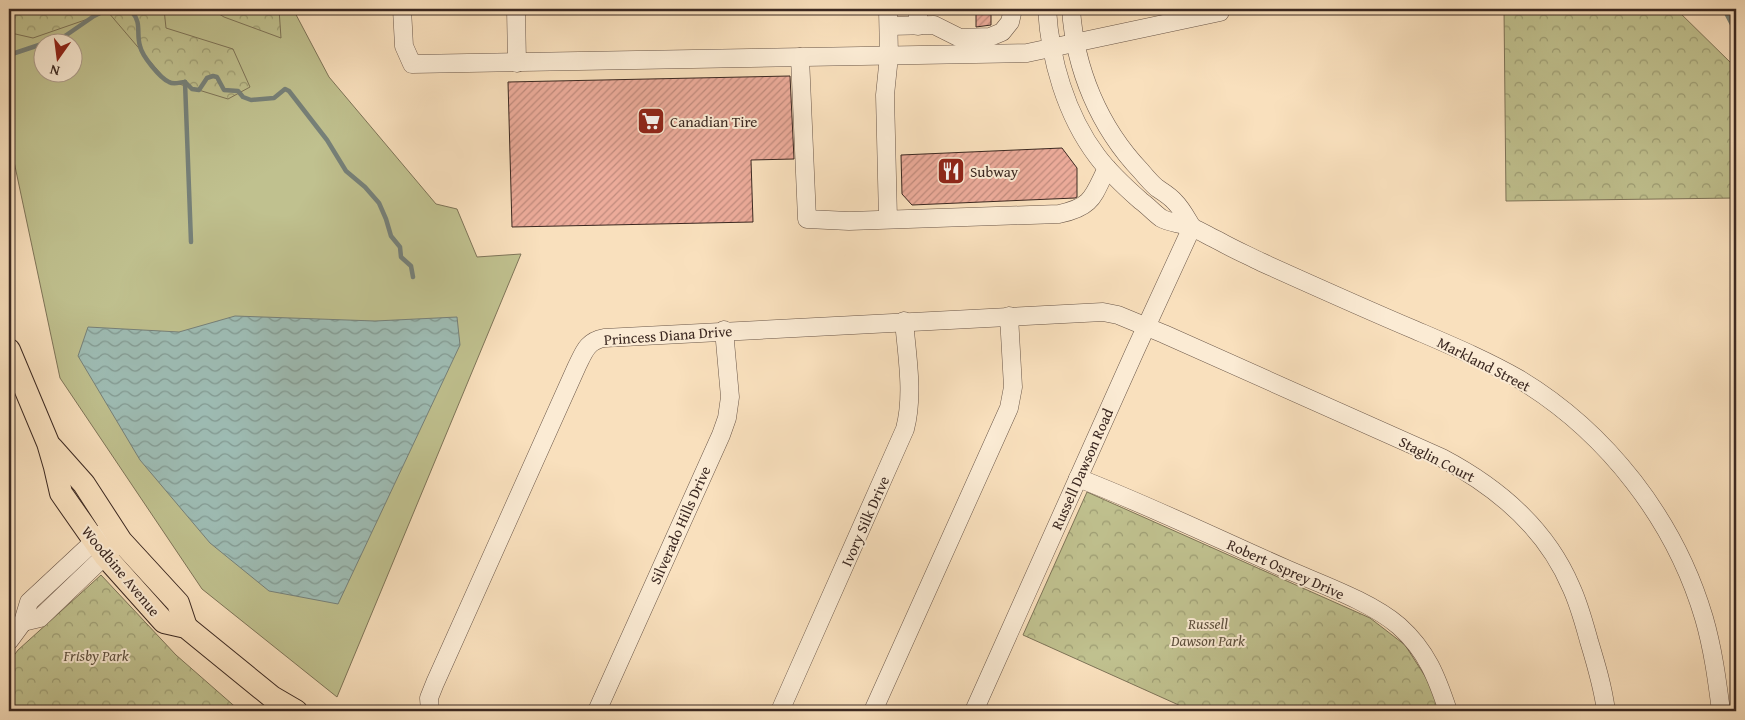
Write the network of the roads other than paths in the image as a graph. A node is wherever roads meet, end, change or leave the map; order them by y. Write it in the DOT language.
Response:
graph roads {
  1 [pos="402,9"];
  2 [pos="516,9"];
  3 [pos="888,9"];
  4 [pos="1013,9"];
  5 [pos="1048,9"];
  6 [pos="1072,9"];
  7 [pos="1220,9"];
  8 [pos="918,17"];
  9 [pos="889,26"];
  10 [pos="1076,43"];
  11 [pos="1052,47"];
  12 [pos="890,56"];
  13 [pos="800,57"];
  14 [pos="517,63"];
  15 [pos="1107,168"];
  16 [pos="888,219"];
  17 [pos="1192,227"];
  18 [pos="1010,316"];
  19 [pos="904,321"];
  20 [pos="1147,327"];
  21 [pos="724,330"];
  22 [pos="9,350"];
  23 [pos="48,444"];
  24 [pos="1078,478"];
  25 [pos="116,533"];
  26 [pos="100,549"];
  27 [pos="186,628"];
  28 [pos="9,641"];
  29 [pos="296,711"];
  30 [pos="430,711"];
  31 [pos="597,711"];
  32 [pos="780,711"];
  33 [pos="873,711"];
  34 [pos="974,711"];
  35 [pos="1448,711"];
  36 [pos="1606,711"];
  37 [pos="1721,711"];
  1 -- 14 [label="street"];
  2 -- 14 [label="street"];
  3 -- 9 [label="street"];
  4 -- 8 [label="street"];
  5 -- 11 [label="street, Markland Street"];
  6 -- 10 [label="street, Markland Street"];
  7 -- 10 [label="street"];
  8 -- 9 [label="street"];
  9 -- 12 [label="street"];
  10 -- 11 [label="street"];
  10 -- 17 [label="street, Markland Street"];
  11 -- 12 [label="street"];
  11 -- 15 [label="street, Markland Street"];
  12 -- 13 [label="street"];
  12 -- 16 [label="street"];
  13 -- 14 [label="street"];
  13 -- 16 [label="street"];
  15 -- 16 [label="street"];
  15 -- 17 [label="street, Markland Street"];
  17 -- 20 [label="street, Russell Dawson Road"];
  17 -- 37 [label="street, Markland Street"];
  18 -- 19 [label="street, Princess Diana Drive"];
  18 -- 20 [label="street, Princess Diana Drive"];
  18 -- 33 [label="street"];
  19 -- 21 [label="street, Princess Diana Drive"];
  19 -- 32 [label="street, Ivory Silk Drive"];
  20 -- 24 [label="street, Russell Dawson Road"];
  20 -- 36 [label="street, Staglin Court"];
  21 -- 30 [label="street, Princess Diana Drive"];
  21 -- 31 [label="street, Silverado Hills Drive"];
  22 -- 23 [label="main road, Woodbine Avenue"];
  23 -- 25 [label="main road, Woodbine Avenue"];
  23 -- 26 [label="main road, Woodbine Avenue"];
  24 -- 34 [label="street, Russell Dawson Road"];
  24 -- 35 [label="street, Robert Osprey Drive"];
  25 -- 26 [label="street"];
  25 -- 27 [label="main road, Woodbine Avenue"];
  26 -- 27 [label="main road, Woodbine Avenue"];
  26 -- 28 [label="street"];
  27 -- 29 [label="main road, Woodbine Avenue"];
}
